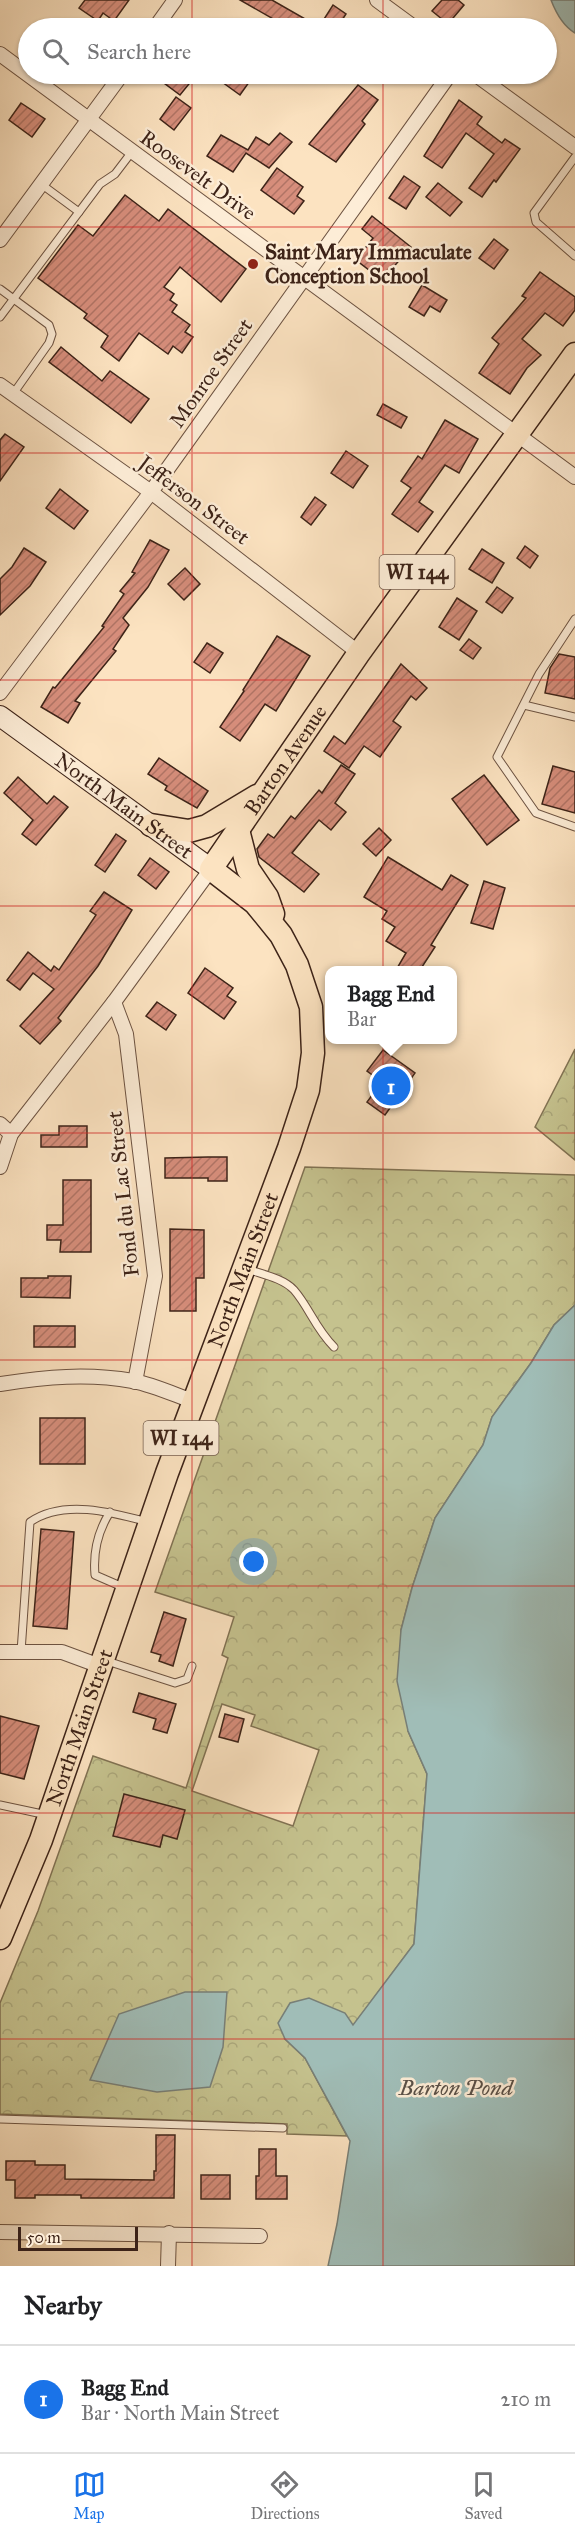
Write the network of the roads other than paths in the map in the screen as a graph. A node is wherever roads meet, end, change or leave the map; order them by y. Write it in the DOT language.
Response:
graph roads {
  1 [pos="176,0"];
  2 [pos="377,0"];
  3 [pos="162,18"];
  4 [pos="401,18"];
  5 [pos="0,54"];
  6 [pos="18,68"];
  7 [pos="39,84"];
  8 [pos="115,84"];
  9 [pos="443,84"];
  10 [pos="489,84"];
  11 [pos="88,121"];
  12 [pos="575,147"];
  13 [pos="132,153"];
  14 [pos="575,157"];
  15 [pos="41,184"];
  16 [pos="79,212"];
  17 [pos="0,240"];
  18 [pos="575,255"];
  19 [pos="303,279"];
  20 [pos="0,289"];
  21 [pos="14,299"];
  22 [pos="0,317"];
  23 [pos="575,354"];
  24 [pos="0,385"];
  25 [pos="13,394"];
  26 [pos="515,435"];
  27 [pos="575,477"];
  28 [pos="151,492"];
  29 [pos="574,624"];
  30 [pos="359,653"];
  31 [pos="0,693"];
  32 [pos="524,705"];
  33 [pos="0,716"];
  34 [pos="575,717"];
  35 [pos="264,792"];
  36 [pos="151,825"];
  37 [pos="575,826"];
  38 [pos="238,830"];
  39 [pos="211,869"];
  40 [pos="281,935"];
  41 [pos="114,1002"];
  42 [pos="0,1124"];
  43 [pos="11,1134"];
  44 [pos="0,1167"];
  45 [pos="244,1268"];
  46 [pos="334,1347"];
  47 [pos="135,1382"];
  48 [pos="0,1384"];
  49 [pos="195,1402"];
  50 [pos="110,1512"];
  51 [pos="150,1523"];
  52 [pos="127,1589"];
  53 [pos="0,1652"];
  54 [pos="21,1652"];
  55 [pos="101,1663"];
  56 [pos="192,1666"];
  57 [pos="0,1806"];
  58 [pos="49,1816"];
  59 [pos="0,1938"];
  60 [pos="0,2119"];
  61 [pos="283,2128"];
  62 [pos="0,2232"];
  63 [pos="169,2233"];
  64 [pos="260,2235"];
  65 [pos="168,2266"];
  1 -- 3 [label="street"];
  2 -- 4 [label="street"];
  5 -- 6 [label="street, Roosevelt Drive"];
  7 -- 11 [label="street, Roosevelt Drive"];
  8 -- 11 [label="street"];
  9 -- 19 [label="street, Monroe Street"];
  10 -- 12 [label="street"];
  11 -- 13 [label="street, Roosevelt Drive"];
  11 -- 15 [label="street"];
  13 -- 16 [label="lane"];
  13 -- 19 [label="street, Roosevelt Drive"];
  14 -- 18 [label="lane"];
  15 -- 16 [label="lane"];
  15 -- 17 [label="street"];
  16 -- 21 [label="lane"];
  19 -- 26 [label="street, Roosevelt Drive"];
  19 -- 28 [label="street, Monroe Street"];
  20 -- 21 [label="lane"];
  21 -- 22 [label="lane"];
  21 -- 25 [label="lane"];
  23 -- 26 [label="main road, Barton Avenue / WI 144"];
  24 -- 25 [label="street, Jefferson Street"];
  25 -- 28 [label="street, Jefferson Street"];
  26 -- 27 [label="street, Roosevelt Drive"];
  26 -- 30 [label="main road, Barton Avenue / WI 144"];
  28 -- 30 [label="street, Jefferson Street"];
  28 -- 31 [label="street, Monroe Street"];
  29 -- 32 [label="lane"];
  30 -- 35 [label="main road, Barton Avenue / WI 144"];
  32 -- 34 [label="lane"];
  32 -- 37 [label="lane"];
  33 -- 36 [label="main road, North Main Street"];
  35 -- 36 [label="main road"];
  35 -- 38 [label="main road, Barton Avenue / WI 144"];
  36 -- 39 [label="main road, North Main Street"];
  38 -- 39 [label="main road, Barton Avenue / WI 144"];
  38 -- 40 [label="main road"];
  39 -- 40 [label="main road, North Main Street / WI 144"];
  39 -- 41 [label="street, Barton Avenue"];
  40 -- 45 [label="main road, North Main Street / WI 144"];
  41 -- 43 [label="street, Barton Avenue"];
  41 -- 47 [label="street, Fond du Lac Street"];
  42 -- 43 [label="street"];
  43 -- 44 [label="street, Barton Avenue"];
  45 -- 46 [label="lane"];
  45 -- 49 [label="main road, North Main Street / WI 144"];
  47 -- 48 [label="street"];
  47 -- 49 [label="street"];
  49 -- 51 [label="main road, North Main Street / WI 144"];
  50 -- 51 [label="lane"];
  50 -- 52 [label="lane"];
  50 -- 54 [label="lane"];
  51 -- 52 [label="main road, North Main Street / WI 144"];
  52 -- 55 [label="main road, North Main Street / WI 144"];
  53 -- 54 [label="street"];
  54 -- 55 [label="street"];
  55 -- 56 [label="lane"];
  55 -- 58 [label="main road, North Main Street / WI 144"];
  57 -- 58 [label="lane"];
  58 -- 59 [label="main road, North Main Street / WI 144"];
  60 -- 61 [label="lane"];
  62 -- 63 [label="street"];
  63 -- 64 [label="street"];
  63 -- 65 [label="street"];
}
